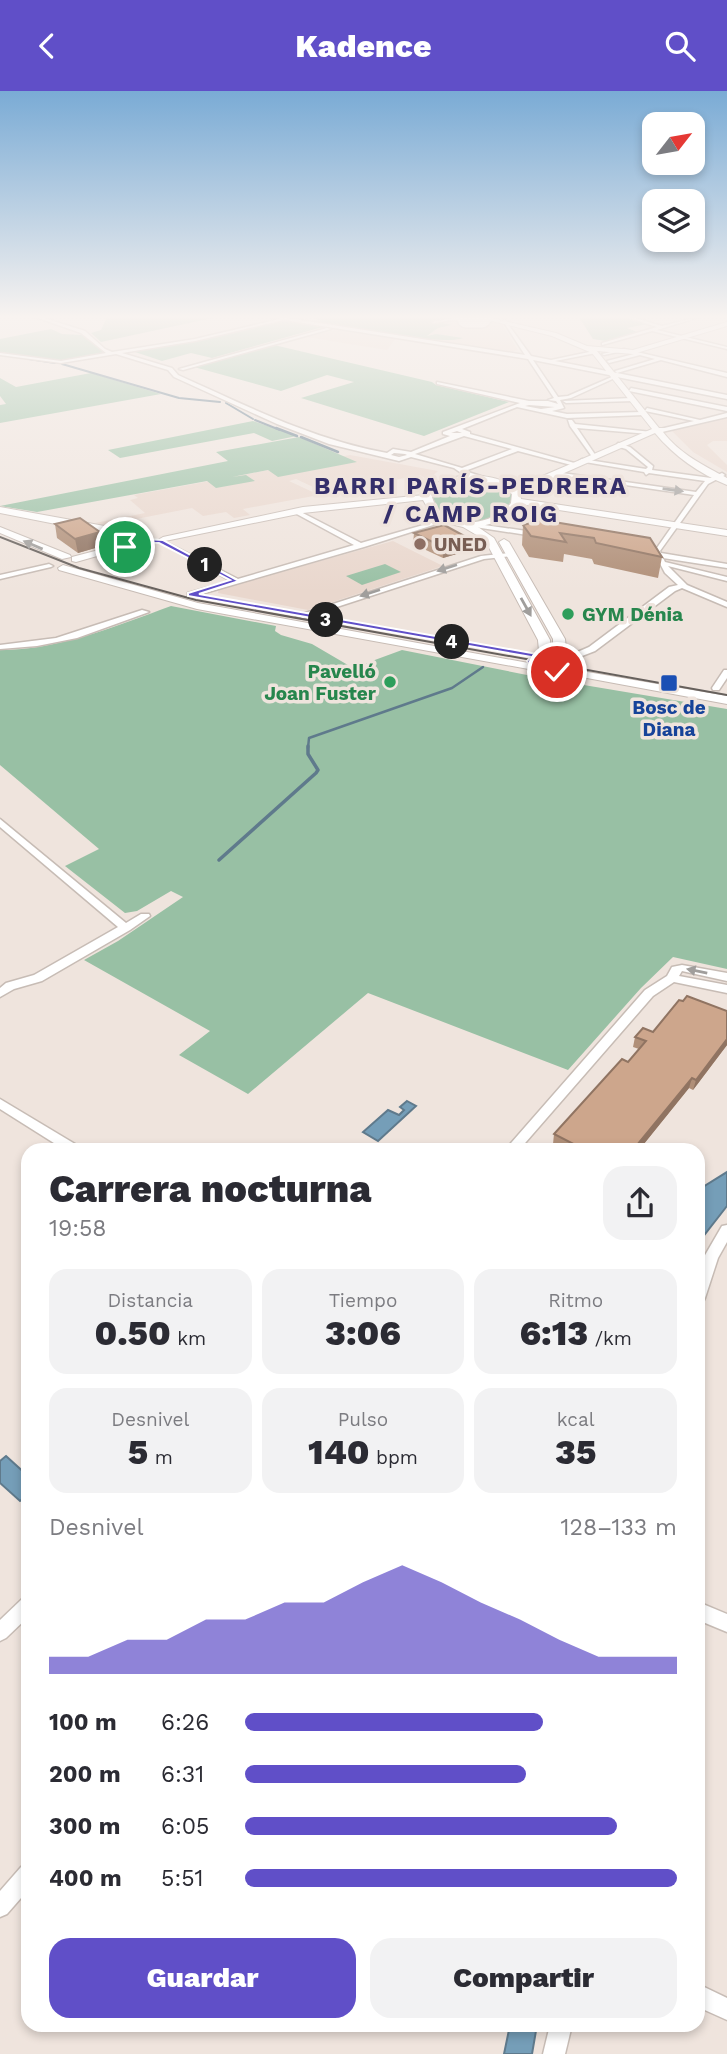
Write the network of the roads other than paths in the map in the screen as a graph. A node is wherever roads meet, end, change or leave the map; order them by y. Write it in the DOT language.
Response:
graph roads {
  1 [pos="249,409"];
  2 [pos="511,409"];
  3 [pos="523,409"];
  4 [pos="538,409"];
  5 [pos="551,409"];
  6 [pos="562,409"];
  7 [pos="642,409"];
  8 [pos="689,409"];
  9 [pos="547,411"];
  10 [pos="644,412"];
  11 [pos="567,416"];
  12 [pos="724,416"];
  13 [pos="701,421"];
  14 [pos="573,426"];
  15 [pos="656,431"];
  16 [pos="456,433"];
  17 [pos="467,433"];
  18 [pos="618,445"];
  19 [pos="517,449"];
  20 [pos="403,451"];
  21 [pos="386,455"];
  22 [pos="411,455"];
  23 [pos="593,456"];
  24 [pos="399,459"];
  25 [pos="578,463"];
  26 [pos="462,470"];
  27 [pos="648,471"];
  28 [pos="557,473"];
  29 [pos="720,478"];
  30 [pos="488,480"];
  31 [pos="443,483"];
  32 [pos="636,485"];
  33 [pos="511,488"];
  34 [pos="698,494"];
  35 [pos="427,497"];
  36 [pos="517,501"];
  37 [pos="295,511"];
  38 [pos="2,517"];
  39 [pos="446,520"];
  40 [pos="460,523"];
  41 [pos="497,525"];
  42 [pos="675,525"];
  43 [pos="516,529"];
  44 [pos="0,530"];
  45 [pos="726,532"];
  46 [pos="538,535"];
  47 [pos="153,538"];
  48 [pos="505,544"];
  49 [pos="362,546"];
  50 [pos="642,548"];
  51 [pos="511,555"];
  52 [pos="659,555"];
  53 [pos="498,556"];
  54 [pos="37,558"];
  55 [pos="727,559"];
  56 [pos="71,561"];
  57 [pos="49,564"];
  58 [pos="727,566"];
  59 [pos="0,577"];
  60 [pos="727,579"];
  61 [pos="236,581"];
  62 [pos="683,585"];
  63 [pos="191,595"];
  64 [pos="727,605"];
  65 [pos="145,612"];
  66 [pos="300,616"];
  67 [pos="0,647"];
  68 [pos="537,660"];
  69 [pos="567,662"];
  70 [pos="727,671"];
  71 [pos="721,689"];
  72 [pos="727,700"];
  73 [pos="0,822"];
  74 [pos="145,916"];
  75 [pos="126,928"];
  76 [pos="727,977"];
  77 [pos="672,978"];
  78 [pos="3,987"];
  79 [pos="727,989"];
  80 [pos="0,1103"];
  81 [pos="64,1143"];
  82 [pos="517,1143"];
  83 [pos="727,1230"];
  84 [pos="705,1276"];
  85 [pos="21,1612"];
  86 [pos="705,1614"];
  87 [pos="727,1623"];
  88 [pos="0,1632"];
  89 [pos="21,1882"];
  90 [pos="0,1907"];
  91 [pos="705,1998"];
  92 [pos="727,2009"];
  93 [pos="559,2032"];
  94 [pos="554,2054"];
  1 -- 21 [label="street"];
  2 -- 16 [label="street"];
  3 -- 17 [label="street"];
  4 -- 9 [label="street"];
  5 -- 9 [label="street"];
  6 -- 11 [label="street"];
  7 -- 10 [label="main road"];
  8 -- 12 [label="street"];
  9 -- 11 [label="street"];
  10 -- 11 [label="street"];
  10 -- 13 [label="street"];
  10 -- 15 [label="main road"];
  11 -- 14 [label="street"];
  12 -- 13 [label="street"];
  13 -- 15 [label="street"];
  14 -- 15 [label="street"];
  14 -- 23 [label="street"];
  15 -- 18 [label="main road"];
  15 -- 29 [label="main road"];
  16 -- 17 [label="street"];
  16 -- 20 [label="street"];
  16 -- 22 [label="street"];
  17 -- 19 [label="street"];
  18 -- 23 [label="main road"];
  18 -- 27 [label="street"];
  19 -- 25 [label="street"];
  19 -- 26 [label="street"];
  20 -- 21 [label="street"];
  20 -- 22 [label="street"];
  21 -- 24 [label="street"];
  22 -- 24 [label="street"];
  22 -- 26 [label="street"];
  23 -- 25 [label="main road"];
  24 -- 31 [label="street"];
  25 -- 27 [label="street"];
  25 -- 28 [label="main road"];
  26 -- 30 [label="street"];
  27 -- 29 [label="street"];
  27 -- 32 [label="street"];
  28 -- 32 [label="street"];
  28 -- 33 [label="main road"];
  29 -- 34 [label="street"];
  30 -- 31 [label="main road"];
  30 -- 33 [label="main road"];
  31 -- 35 [label="main road"];
  32 -- 34 [label="street, one-way"];
  33 -- 36 [label="main road"];
  34 -- 42 [label="street"];
  35 -- 37 [label="main road"];
  35 -- 39 [label="main road"];
  36 -- 41 [label="main road"];
  36 -- 42 [label="main road"];
  37 -- 47 [label="main road"];
  37 -- 49 [label="street"];
  38 -- 47 [label="main road"];
  39 -- 40 [label="main road"];
  39 -- 49 [label="street"];
  40 -- 41 [label="main road"];
  40 -- 53 [label="main road"];
  41 -- 43 [label="street"];
  41 -- 48 [label="main road"];
  42 -- 45 [label="main road"];
  42 -- 52 [label="street"];
  43 -- 46 [label="street"];
  43 -- 46 [label="street"];
  56 -- 44 [label="main road, one-way"];
  46 -- 48 [label="street"];
  47 -- 56 [label="main road"];
  47 -- 61 [label="street"];
  48 -- 51 [label="main road"];
  49 -- 61 [label="street"];
  50 -- 52 [label="street"];
  51 -- 53 [label="street"];
  51 -- 69 [label="main road"];
  52 -- 55 [label="street"];
  52 -- 58 [label="street"];
  52 -- 60 [label="street"];
  52 -- 62 [label="street"];
  53 -- 66 [label="street, one-way"];
  53 -- 68 [label="main road, one-way"];
  54 -- 57 [label="main road"];
  56 -- 57 [label="main road"];
  56 -- 63 [label="main road"];
  56 -- 68 [label="main road"];
  57 -- 59 [label="street"];
  61 -- 63 [label="street"];
  62 -- 64 [label="street"];
  62 -- 69 [label="street"];
  63 -- 66 [label="main road"];
  65 -- 67 [label="street"];
  66 -- 68 [label="main road"];
  68 -- 69 [label="main road"];
  68 -- 69 [label="main road"];
  69 -- 71 [label="main road"];
  69 -- 72 [label="main road"];
  70 -- 71 [label="street"];
  73 -- 75 [label="street"];
  74 -- 75 [label="street"];
  75 -- 78 [label="street"];
  76 -- 77 [label="street, one-way"];
  77 -- 79 [label="street"];
  77 -- 82 [label="street"];
  80 -- 81 [label="street"];
  83 -- 84 [label="street"];
  85 -- 88 [label="street"];
  86 -- 87 [label="street"];
  89 -- 90 [label="street"];
  91 -- 92 [label="street"];
  93 -- 94 [label="street"];
}
